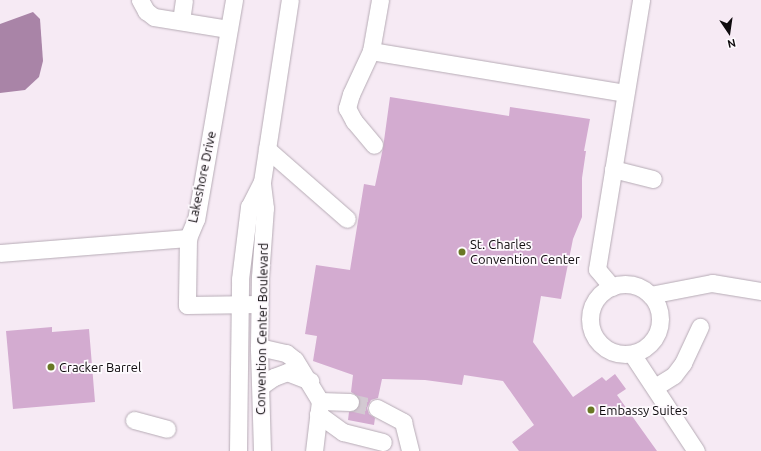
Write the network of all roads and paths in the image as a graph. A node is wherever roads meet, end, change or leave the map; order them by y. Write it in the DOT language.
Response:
graph roads {
  1 [pos="140,0"];
  2 [pos="184,0"];
  3 [pos="234,0"];
  4 [pos="290,0"];
  5 [pos="380,0"];
  6 [pos="641,0"];
  7 [pos="181,21"];
  8 [pos="228,29"];
  9 [pos="371,51"];
  10 [pos="626,93"];
  11 [pos="374,145"];
  12 [pos="267,149"];
  13 [pos="613,169"];
  14 [pos="653,179"];
  15 [pos="262,182"];
  16 [pos="347,218"];
  17 [pos="188,238"];
  18 [pos="0,253"];
  19 [pos="612,287"];
  20 [pos="761,291"];
  21 [pos="650,294"];
  22 [pos="239,303"];
  23 [pos="259,304"];
  24 [pos="700,327"];
  25 [pos="259,347"];
  26 [pos="632,354"];
  27 [pos="310,381"];
  28 [pos="260,386"];
  29 [pos="655,387"];
  30 [pos="350,402"];
  31 [pos="319,408"];
  32 [pos="377,408"];
  33 [pos="134,420"];
  34 [pos="167,430"];
  35 [pos="383,442"];
  36 [pos="238,451"];
  37 [pos="262,451"];
  38 [pos="314,451"];
  39 [pos="410,451"];
  40 [pos="696,451"];
  1 -- 7 [label="street"];
  2 -- 7 [label="street"];
  3 -- 8 [label="street, Lakeshore Drive"];
  4 -- 12 [label="street, Convention Center Boulevard"];
  5 -- 9 [label="street"];
  6 -- 10 [label="street"];
  7 -- 8 [label="street"];
  8 -- 17 [label="street, Lakeshore Drive"];
  9 -- 10 [label="street"];
  9 -- 11 [label="street"];
  10 -- 13 [label="street"];
  12 -- 15 [label="street, Convention Center Boulevard"];
  12 -- 16 [label="street"];
  13 -- 14 [label="street"];
  13 -- 19 [label="street"];
  15 -- 22 [label="street, Convention Center Boulevard"];
  15 -- 23 [label="street, Convention Center Boulevard"];
  17 -- 18 [label="street, Lakeshore Drive"];
  17 -- 22 [label="street"];
  19 -- 21 [label="street"];
  19 -- 26 [label="street"];
  20 -- 21 [label="street"];
  21 -- 26 [label="street"];
  22 -- 23 [label="street"];
  22 -- 36 [label="street, Convention Center Boulevard"];
  23 -- 25 [label="street, Convention Center Boulevard"];
  24 -- 29 [label="street"];
  25 -- 27 [label="street"];
  25 -- 28 [label="street, Convention Center Boulevard"];
  26 -- 29 [label="street"];
  27 -- 28 [label="street"];
  27 -- 31 [label="street"];
  28 -- 37 [label="street, Convention Center Boulevard"];
  29 -- 40 [label="street"];
  30 -- 31 [label="street"];
  31 -- 35 [label="street"];
  31 -- 38 [label="street"];
  32 -- 39 [label="street"];
  33 -- 34 [label="street"];
}
